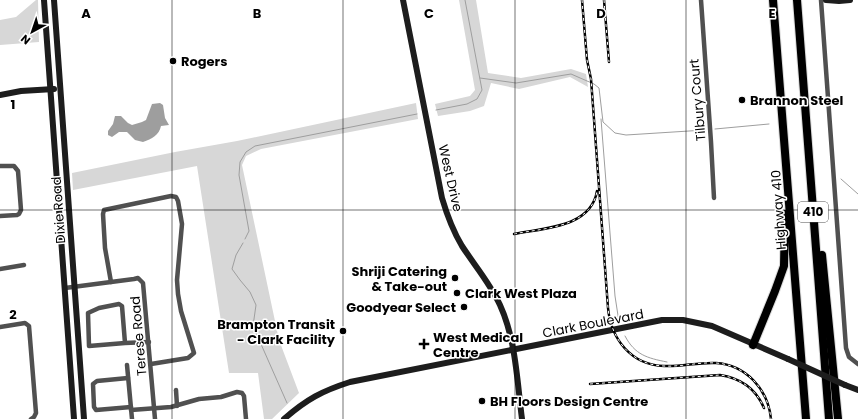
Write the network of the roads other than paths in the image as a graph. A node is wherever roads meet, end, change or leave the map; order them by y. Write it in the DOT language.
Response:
graph roads {
  1 [pos="44,0"];
  2 [pos="54,0"];
  3 [pos="403,0"];
  4 [pos="701,0"];
  5 [pos="821,0"];
  6 [pos="826,0"];
  7 [pos="850,0"];
  8 [pos="773,1"];
  9 [pos="797,2"];
  10 [pos="51,89"];
  11 [pos="60,89"];
  12 [pos="0,95"];
  13 [pos="0,166"];
  14 [pos="787,183"];
  15 [pos="714,198"];
  16 [pos="813,202"];
  17 [pos="0,216"];
  18 [pos="24,265"];
  19 [pos="0,269"];
  20 [pos="111,282"];
  21 [pos="74,287"];
  22 [pos="66,288"];
  23 [pos="0,326"];
  24 [pos="149,342"];
  25 [pos="125,343"];
  26 [pos="753,345"];
  27 [pos="513,349"];
  28 [pos="151,364"];
  29 [pos="858,364"];
  30 [pos="127,365"];
  31 [pos="128,378"];
  32 [pos="176,390"];
  33 [pos="858,390"];
  34 [pos="177,406"];
  35 [pos="154,408"];
  36 [pos="131,409"];
  37 [pos="31,419"];
  38 [pos="74,419"];
  39 [pos="84,419"];
  40 [pos="132,419"];
  41 [pos="155,419"];
  42 [pos="246,419"];
  43 [pos="284,419"];
  44 [pos="522,419"];
  45 [pos="806,419"];
  46 [pos="829,419"];
  47 [pos="838,419"];
  1 -- 10 [label="street, Dixie Road"];
  2 -- 11 [label="street, Dixie Road"];
  3 -- 27 [label="street, West Drive"];
  4 -- 15 [label="street, Tilbury Court"];
  5 -- 29 [label="street"];
  6 -- 7 [label="street"];
  8 -- 14 [label="highway, Highway 410 / 410"];
  9 -- 16 [label="highway, 410"];
  10 -- 11 [label="street"];
  10 -- 12 [label="street"];
  10 -- 22 [label="street, Dixie Road"];
  11 -- 21 [label="street, Dixie Road"];
  13 -- 17 [label="street"];
  14 -- 26 [label="highway"];
  14 -- 45 [label="highway, Highway 410 / 410"];
  16 -- 46 [label="highway, 410"];
  16 -- 47 [label="highway"];
  18 -- 19 [label="street"];
  20 -- 21 [label="street, Terese Road"];
  20 -- 24 [label="street, Terese Road"];
  20 -- 28 [label="street"];
  21 -- 22 [label="street, Terese Road"];
  21 -- 39 [label="street, Dixie Road"];
  22 -- 38 [label="street, Dixie Road"];
  23 -- 37 [label="street"];
  24 -- 25 [label="street"];
  24 -- 28 [label="street, Terese Road"];
  25 -- 25 [label="street"];
  26 -- 27 [label="street, Clark Boulevard"];
  26 -- 33 [label="street, Clark Boulevard, bridge"];
  27 -- 43 [label="street, Clark Boulevard"];
  27 -- 44 [label="street, West Drive"];
  28 -- 35 [label="street, Terese Road"];
  30 -- 31 [label="street"];
  31 -- 36 [label="street"];
  31 -- 36 [label="street"];
  32 -- 34 [label="street"];
  34 -- 35 [label="street"];
  34 -- 42 [label="street"];
  35 -- 36 [label="street"];
  35 -- 41 [label="street, Terese Road"];
  36 -- 40 [label="street"];
}
